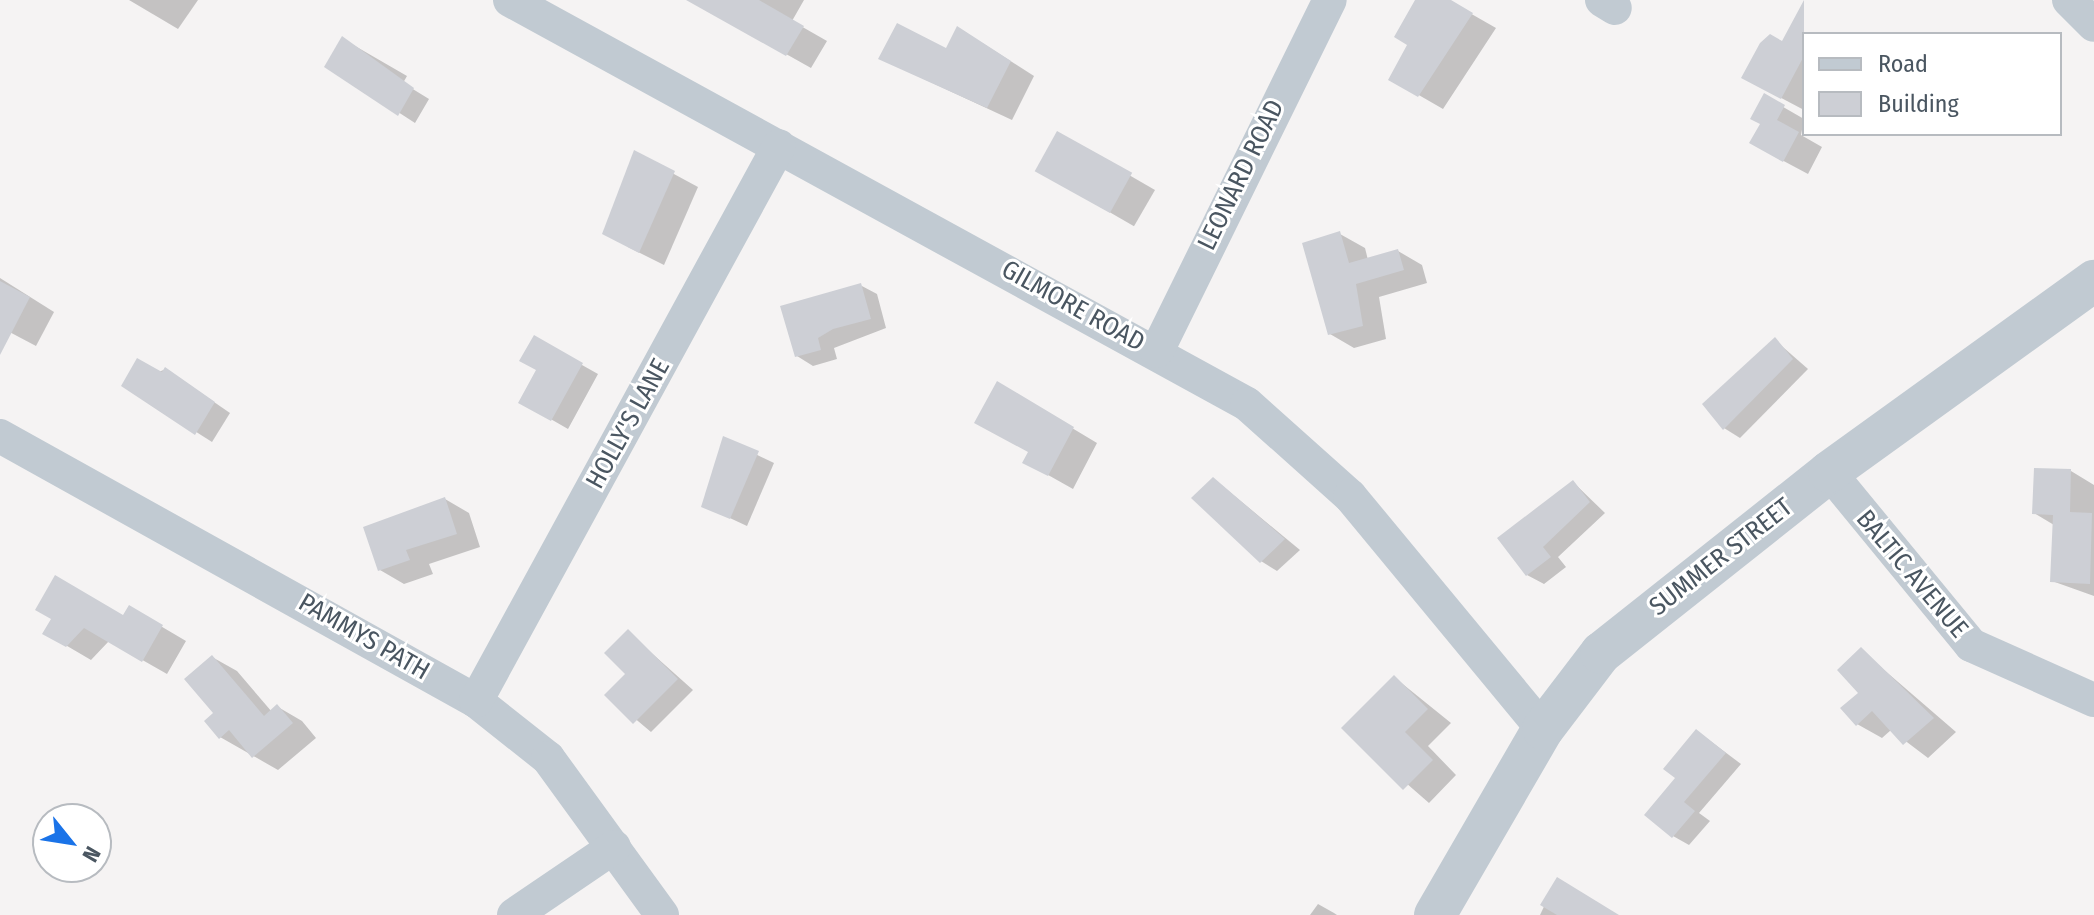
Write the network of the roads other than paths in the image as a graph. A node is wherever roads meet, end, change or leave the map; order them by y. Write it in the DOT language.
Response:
graph roads {
  1 [pos="510,0"];
  2 [pos="1330,0"];
  3 [pos="2069,0"];
  4 [pos="2094,25"];
  5 [pos="779,146"];
  6 [pos="2094,281"];
  7 [pos="1157,351"];
  8 [pos="0,436"];
  9 [pos="1829,472"];
  10 [pos="2094,700"];
  11 [pos="476,701"];
  12 [pos="1543,729"];
  13 [pos="614,847"];
  14 [pos="514,915"];
  15 [pos="662,915"];
  16 [pos="1435,915"];
  1 -- 5 [label="street, GILMORE ROAD"];
  2 -- 7 [label="street, LEONARD ROAD"];
  3 -- 4 [label="street"];
  5 -- 7 [label="street, GILMORE ROAD"];
  5 -- 11 [label="street, HOLLY'S LANE"];
  6 -- 9 [label="street, SUMMER STREET"];
  7 -- 12 [label="street, GILMORE ROAD"];
  8 -- 11 [label="street, PAMMYS PATH"];
  9 -- 10 [label="street, BALTIC AVENUE"];
  9 -- 12 [label="street, SUMMER STREET"];
  11 -- 13 [label="street, PAMMYS PATH"];
  12 -- 16 [label="street, SUMMER STREET"];
  13 -- 14 [label="street"];
  13 -- 15 [label="street, PAMMYS PATH"];
}
